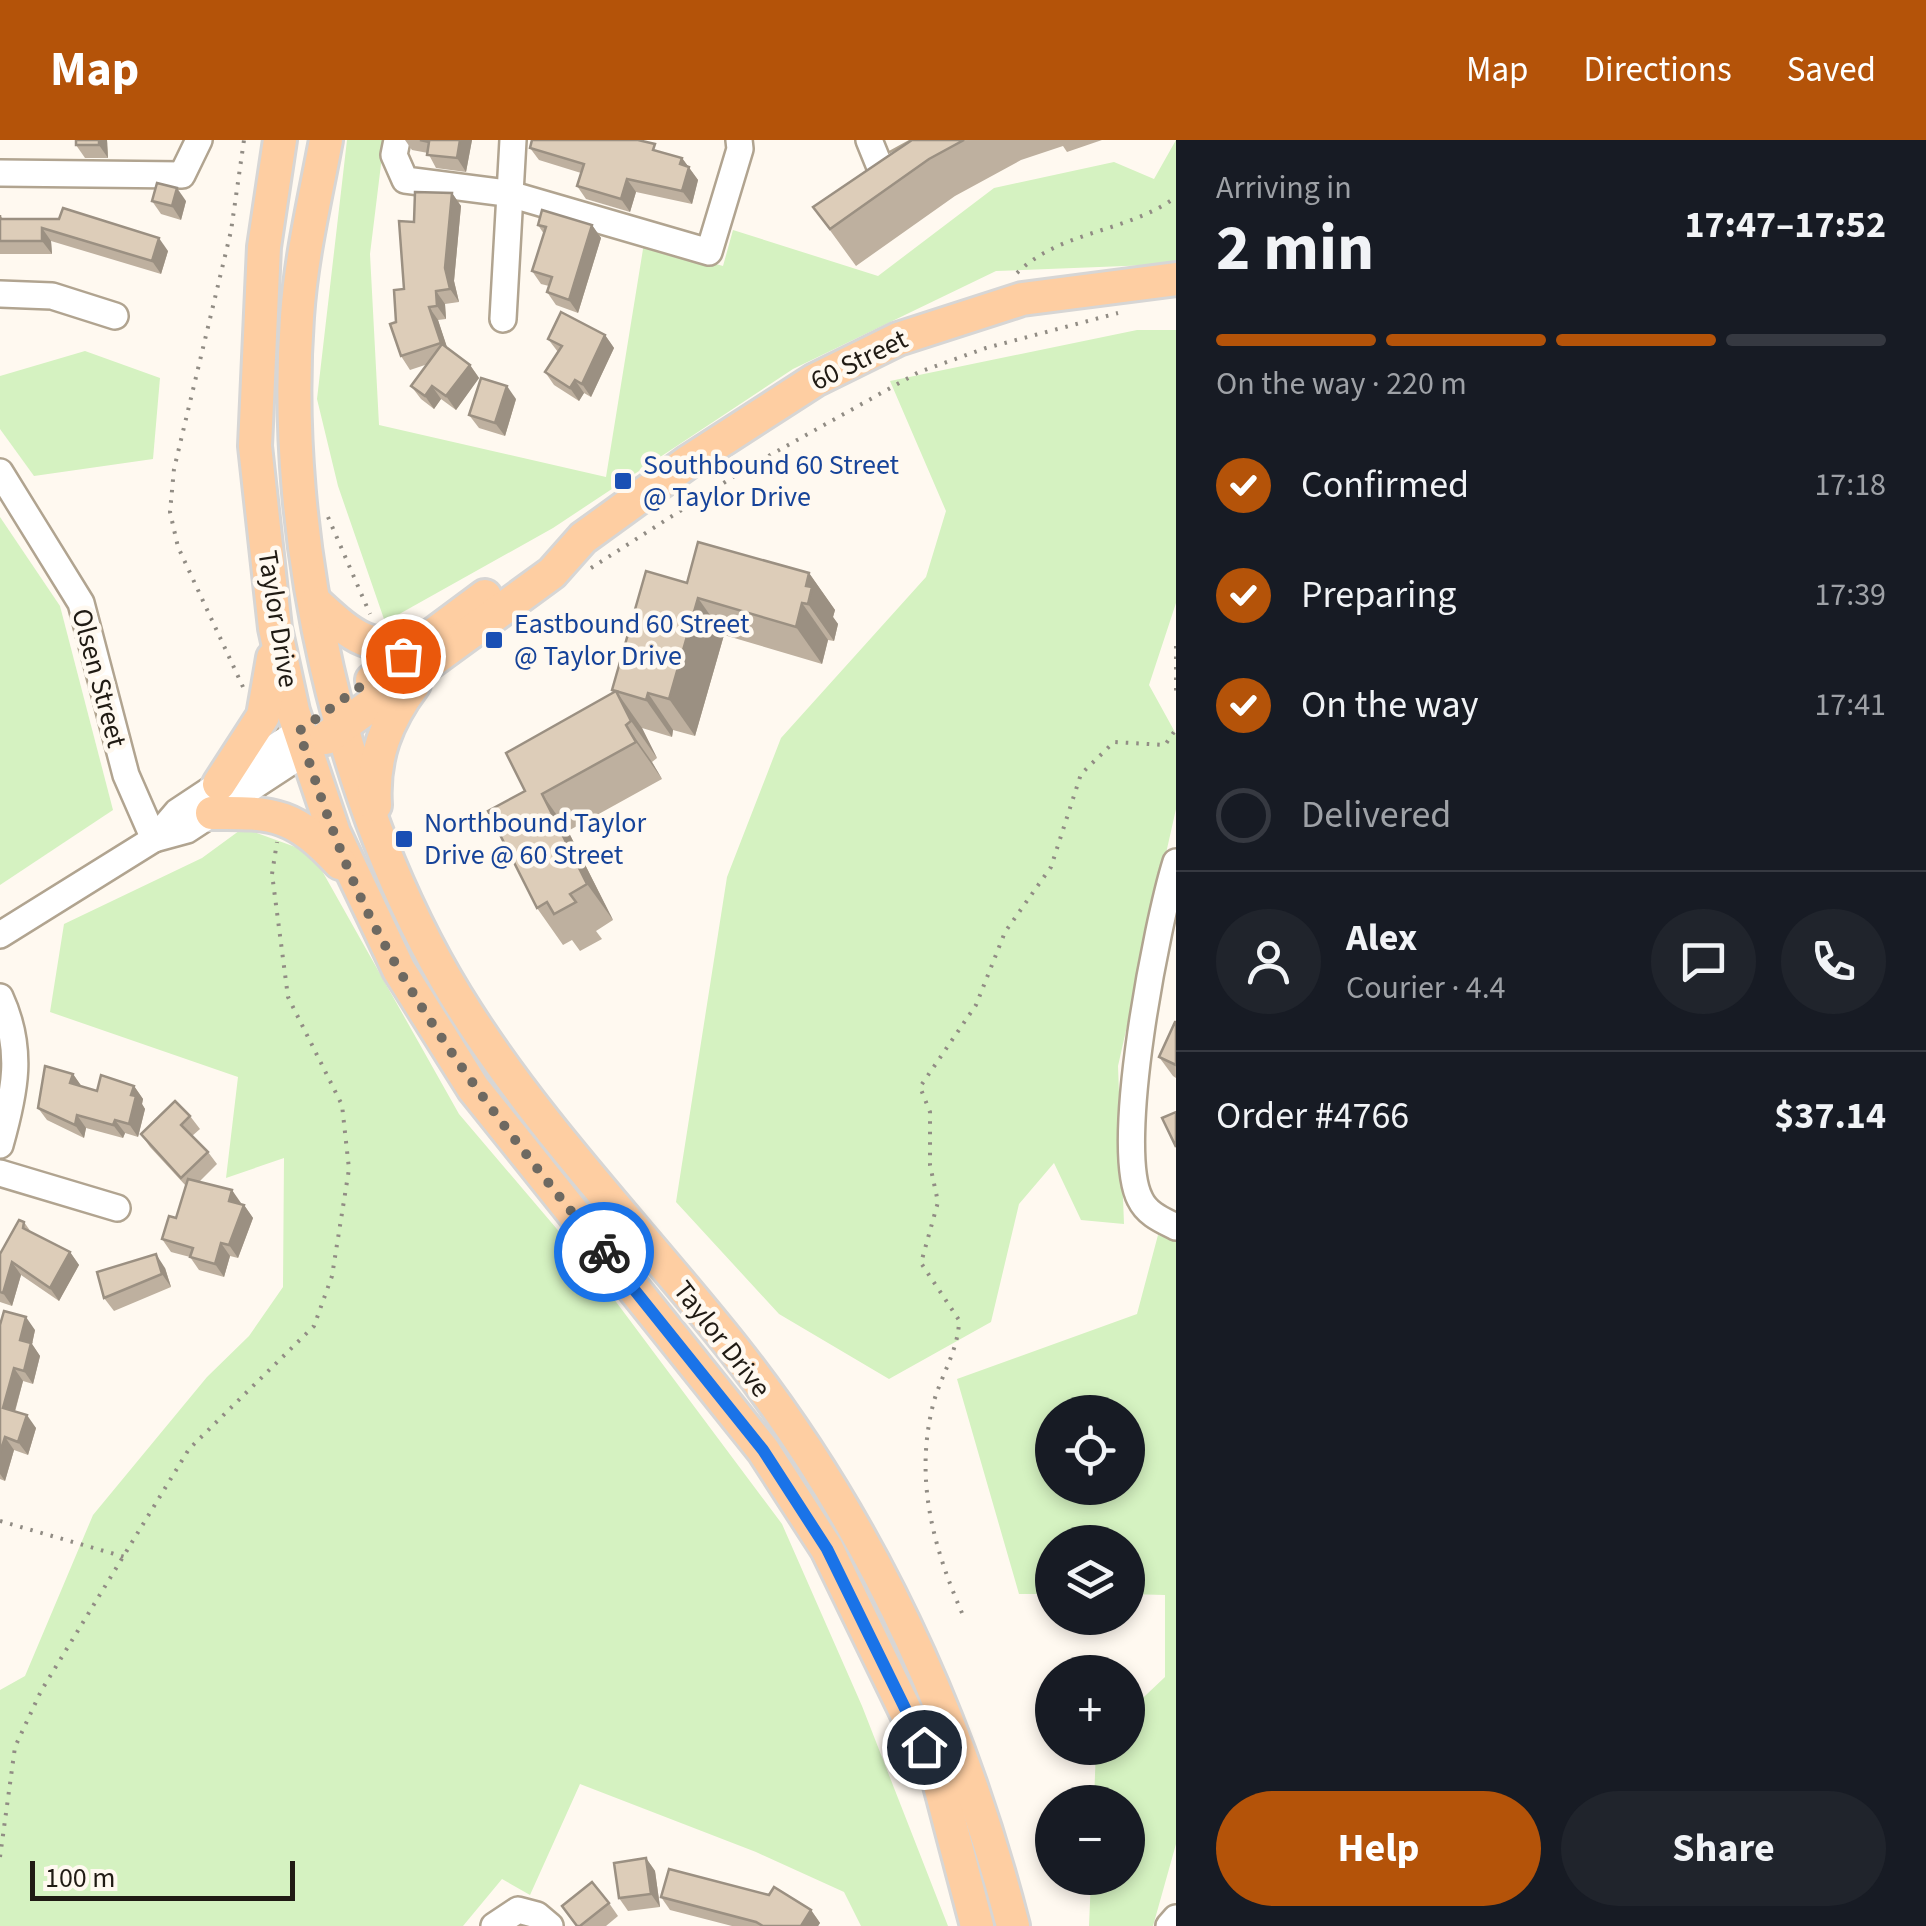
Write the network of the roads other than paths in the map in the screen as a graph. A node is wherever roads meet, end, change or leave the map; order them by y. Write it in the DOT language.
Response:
graph roads {
  1 [pos="199,140"];
  2 [pos="280,140"];
  3 [pos="326,140"];
  4 [pos="397,140"];
  5 [pos="512,140"];
  6 [pos="739,140"];
  7 [pos="869,140"];
  8 [pos="940,140"];
  9 [pos="0,173"];
  10 [pos="506,193"];
  11 [pos="1176,279"];
  12 [pos="0,294"];
  13 [pos="115,316"];
  14 [pos="503,320"];
  15 [pos="0,472"];
  16 [pos="316,603"];
  17 [pos="274,628"];
  18 [pos="427,653"];
  19 [pos="338,717"];
  20 [pos="302,742"];
  21 [pos="215,799"];
  22 [pos="154,839"];
  23 [pos="376,841"];
  24 [pos="1176,862"];
  25 [pos="350,875"];
  26 [pos="1168,928"];
  27 [pos="0,935"];
  28 [pos="0,996"];
  29 [pos="0,1145"];
  30 [pos="0,1173"];
  31 [pos="117,1208"];
  32 [pos="1176,1227"];
  33 [pos="1176,1918"];
  34 [pos="494,1926"];
  35 [pos="550,1926"];
  36 [pos="977,1926"];
  37 [pos="1013,1926"];
  38 [pos="1169,1926"];
  1 -- 9 [label="street"];
  2 -- 17 [label="main road, Taylor Drive"];
  3 -- 16 [label="main road, Taylor Drive"];
  4 -- 10 [label="street"];
  5 -- 10 [label="street"];
  6 -- 10 [label="street"];
  7 -- 8 [label="street"];
  10 -- 14 [label="street"];
  11 -- 18 [label="main road, 60 Street"];
  12 -- 13 [label="street"];
  15 -- 22 [label="street, Olsen Street"];
  16 -- 18 [label="main road"];
  16 -- 19 [label="main road, Taylor Drive"];
  17 -- 20 [label="main road, Taylor Drive"];
  17 -- 21 [label="main road"];
  18 -- 19 [label="main road, 60 Street"];
  18 -- 23 [label="main road"];
  19 -- 20 [label="main road, 60 Street"];
  19 -- 23 [label="main road, Taylor Drive"];
  20 -- 21 [label="street"];
  20 -- 25 [label="main road, Taylor Drive"];
  21 -- 22 [label="street"];
  21 -- 25 [label="main road"];
  22 -- 27 [label="street"];
  23 -- 37 [label="main road, Taylor Drive"];
  24 -- 26 [label="street"];
  25 -- 36 [label="main road, Taylor Drive"];
  26 -- 32 [label="street"];
  28 -- 29 [label="street"];
  30 -- 31 [label="street"];
  33 -- 38 [label="street"];
  34 -- 35 [label="street"];
}
